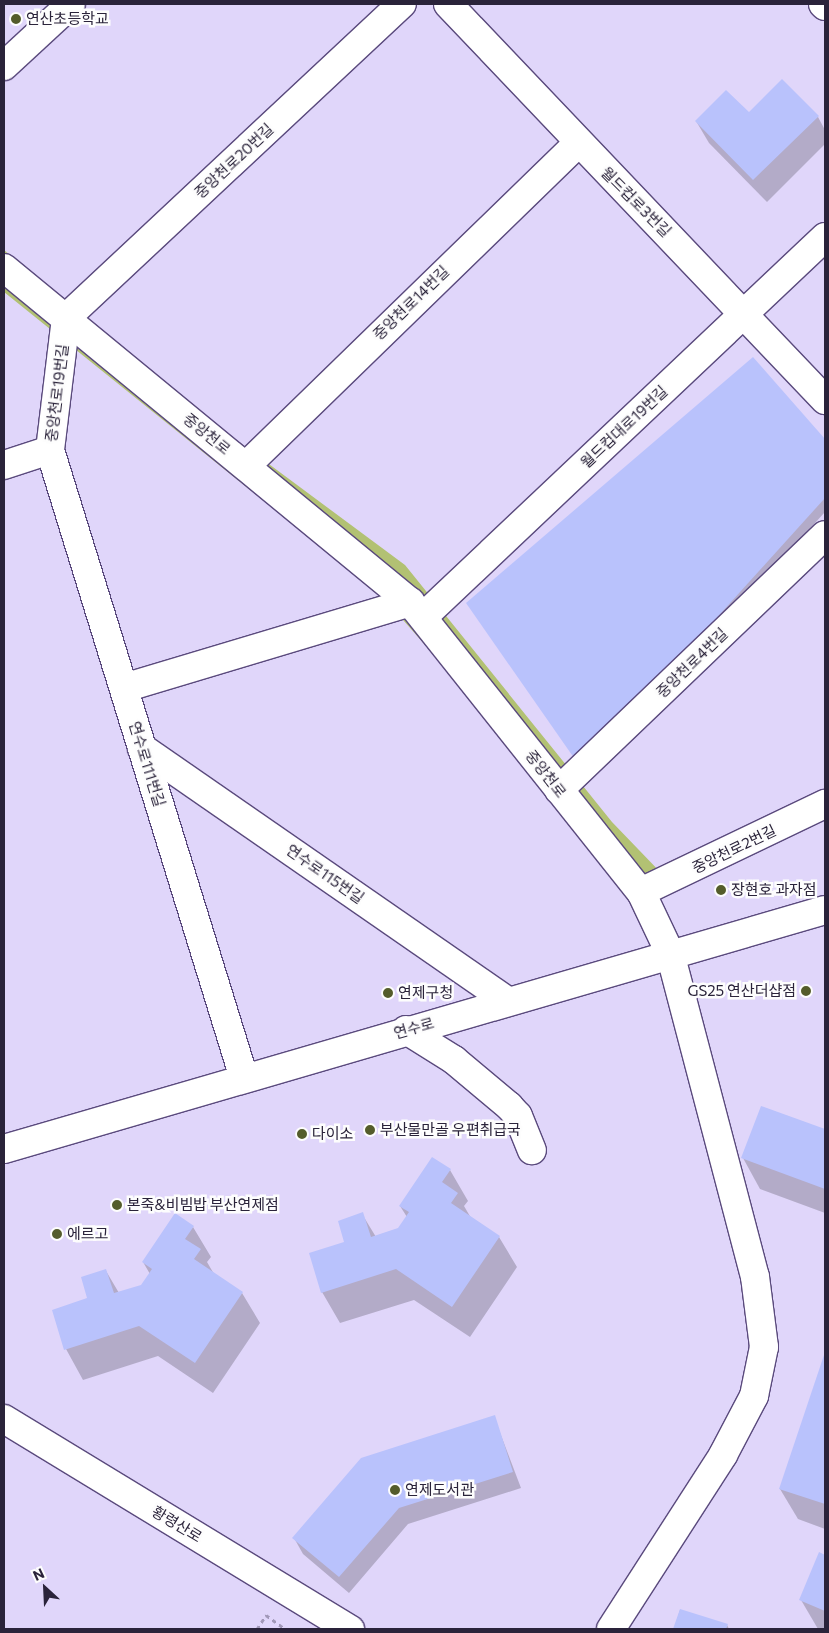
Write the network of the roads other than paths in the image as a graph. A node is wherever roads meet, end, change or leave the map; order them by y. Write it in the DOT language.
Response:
graph roads {
  1 [pos="71,4"];
  2 [pos="402,4"];
  3 [pos="448,4"];
  4 [pos="4,66"];
  5 [pos="578,143"];
  6 [pos="825,237"];
  7 [pos="4,268"];
  8 [pos="745,312"];
  9 [pos="66,318"];
  10 [pos="825,400"];
  11 [pos="50,450"];
  12 [pos="4,464"];
  13 [pos="246,466"];
  14 [pos="825,536"];
  15 [pos="416,610"];
  16 [pos="124,688"];
  17 [pos="142,748"];
  18 [pos="559,790"];
  19 [pos="825,804"];
  20 [pos="641,892"];
  21 [pos="825,910"];
  22 [pos="670,953"];
  23 [pos="507,1000"];
  24 [pos="406,1030"];
  25 [pos="244,1078"];
  26 [pos="4,1149"];
  27 [pos="532,1150"];
  28 [pos="4,1419"];
  29 [pos="350,1629"];
  30 [pos="611,1629"];
  1 -- 4 [label="street"];
  2 -- 9 [label="street, 중앙천로20번길"];
  3 -- 5 [label="street, 월드컵로3번길"];
  5 -- 8 [label="street, 월드컵로3번길"];
  5 -- 13 [label="street, 중앙천로14번길"];
  6 -- 8 [label="street, 월드컵대로19번길"];
  7 -- 9 [label="street, 중앙천로"];
  8 -- 10 [label="street, 월드컵로3번길"];
  8 -- 15 [label="street, 월드컵대로19번길"];
  9 -- 11 [label="street, 중앙천로19번길"];
  9 -- 13 [label="street, 중앙천로"];
  11 -- 12 [label="street, 중앙천로19번길"];
  11 -- 16 [label="street, 연수로111번길"];
  13 -- 15 [label="street, 중앙천로"];
  14 -- 18 [label="street, 중앙천로4번길"];
  15 -- 16 [label="street"];
  15 -- 18 [label="street, 중앙천로"];
  16 -- 17 [label="street, 연수로111번길"];
  17 -- 23 [label="street, 연수로115번길"];
  17 -- 25 [label="street, 연수로111번길"];
  18 -- 20 [label="street, 중앙천로"];
  19 -- 20 [label="street, 중앙천로2번길"];
  20 -- 22 [label="street, 중앙천로"];
  21 -- 22 [label="street, 연수로"];
  22 -- 23 [label="street, 연수로"];
  22 -- 30 [label="street, 중앙천로"];
  23 -- 24 [label="street, 연수로"];
  24 -- 25 [label="street, 연수로"];
  24 -- 27 [label="street"];
  25 -- 26 [label="street, 연수로"];
  28 -- 29 [label="street, 황령산로"];
}
